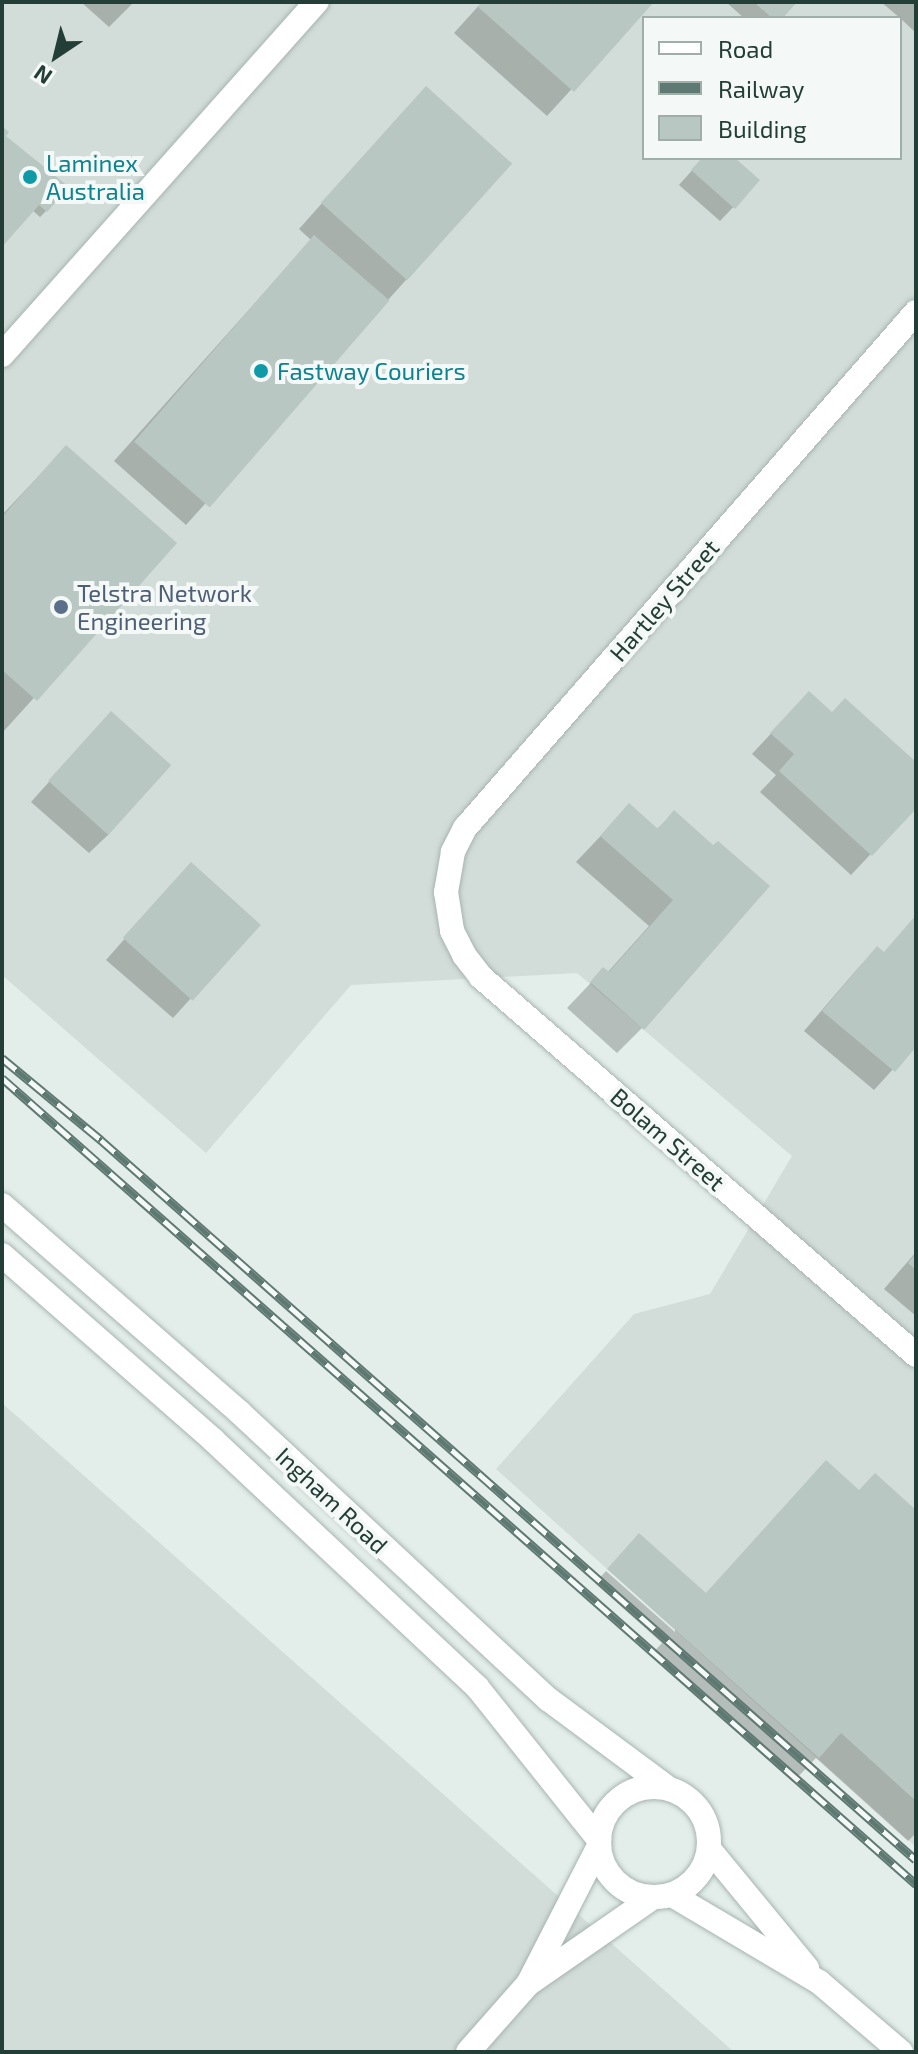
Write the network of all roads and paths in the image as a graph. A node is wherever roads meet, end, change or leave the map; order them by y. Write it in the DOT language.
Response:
graph roads {
  1 [pos="317,2"];
  2 [pos="916,312"];
  3 [pos="2,355"];
  4 [pos="446,905"];
  5 [pos="2,1205"];
  6 [pos="2,1255"];
  7 [pos="916,1355"];
  8 [pos="668,1788"];
  9 [pos="599,1843"];
  10 [pos="710,1850"];
  11 [pos="662,1896"];
  12 [pos="819,1982"];
  13 [pos="528,1984"];
  14 [pos="468,2052"];
  15 [pos="901,2052"];
  1 -- 3 [label="main road"];
  2 -- 4 [label="main road, Hartley Street"];
  4 -- 7 [label="main road, Bolam Street"];
  5 -- 8 [label="main road, Ingham Road"];
  6 -- 9 [label="main road, Ingham Road"];
  8 -- 9 [label="main road"];
  8 -- 10 [label="main road"];
  9 -- 11 [label="main road"];
  9 -- 13 [label="main road"];
  10 -- 11 [label="main road"];
  10 -- 12 [label="main road"];
  11 -- 12 [label="main road"];
  11 -- 13 [label="main road"];
  12 -- 15 [label="main road"];
  13 -- 14 [label="main road"];
}
